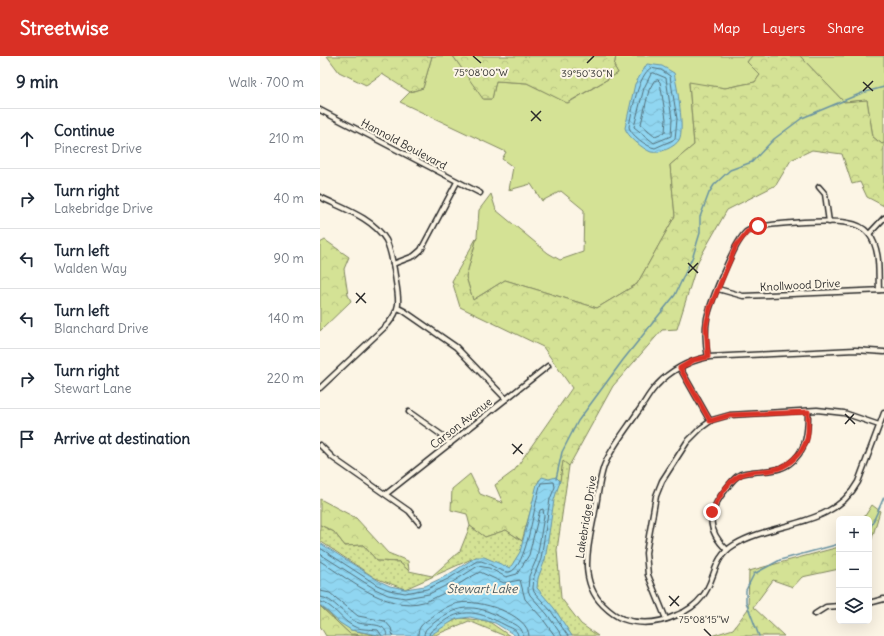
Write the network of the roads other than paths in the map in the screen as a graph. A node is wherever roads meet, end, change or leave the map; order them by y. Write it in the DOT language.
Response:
graph roads {
  1 [pos="320,110"];
  2 [pos="457,182"];
  3 [pos="818,187"];
  4 [pos="480,193"];
  5 [pos="320,197"];
  6 [pos="884,218"];
  7 [pos="829,222"];
  8 [pos="869,234"];
  9 [pos="393,264"];
  10 [pos="718,289"];
  11 [pos="879,290"];
  12 [pos="884,290"];
  13 [pos="398,308"];
  14 [pos="884,352"];
  15 [pos="708,357"];
  16 [pos="548,366"];
  17 [pos="680,368"];
  18 [pos="320,388"];
  19 [pos="506,399"];
  20 [pos="409,412"];
  21 [pos="808,412"];
  22 [pos="884,413"];
  23 [pos="710,421"];
  24 [pos="879,425"];
  25 [pos="450,444"];
  26 [pos="320,445"];
  27 [pos="386,494"];
  28 [pos="419,522"];
  29 [pos="727,550"];
  30 [pos="884,599"];
  31 [pos="872,602"];
  32 [pos="836,606"];
  33 [pos="814,614"];
  34 [pos="666,619"];
  1 -- 2 [label="street, Hannold Boulevard"];
  2 -- 4 [label="street, Hannold Boulevard"];
  2 -- 9 [label="street"];
  3 -- 7 [label="street"];
  5 -- 9 [label="street"];
  6 -- 8 [label="street"];
  7 -- 8 [label="street"];
  7 -- 10 [label="street"];
  8 -- 11 [label="street"];
  9 -- 13 [label="street"];
  10 -- 11 [label="street, Knollwood Drive"];
  10 -- 15 [label="street"];
  11 -- 12 [label="street, Knollwood Drive"];
  13 -- 18 [label="street"];
  13 -- 19 [label="street"];
  14 -- 15 [label="street, Lakebridge Drive"];
  15 -- 17 [label="street, Lakebridge Drive"];
  16 -- 19 [label="street, Carson Avenue"];
  17 -- 23 [label="street"];
  17 -- 34 [label="street, Lakebridge Drive"];
  19 -- 25 [label="street, Carson Avenue"];
  20 -- 25 [label="street"];
  21 -- 23 [label="street"];
  21 -- 24 [label="street"];
  21 -- 29 [label="street"];
  22 -- 24 [label="street, Lakebridge Drive"];
  23 -- 34 [label="street"];
  24 -- 29 [label="street, Lakebridge Drive"];
  25 -- 27 [label="street, Carson Avenue"];
  26 -- 27 [label="street"];
  27 -- 28 [label="street"];
  29 -- 34 [label="street, Lakebridge Drive"];
  30 -- 31 [label="street"];
  32 -- 33 [label="street"];
}
